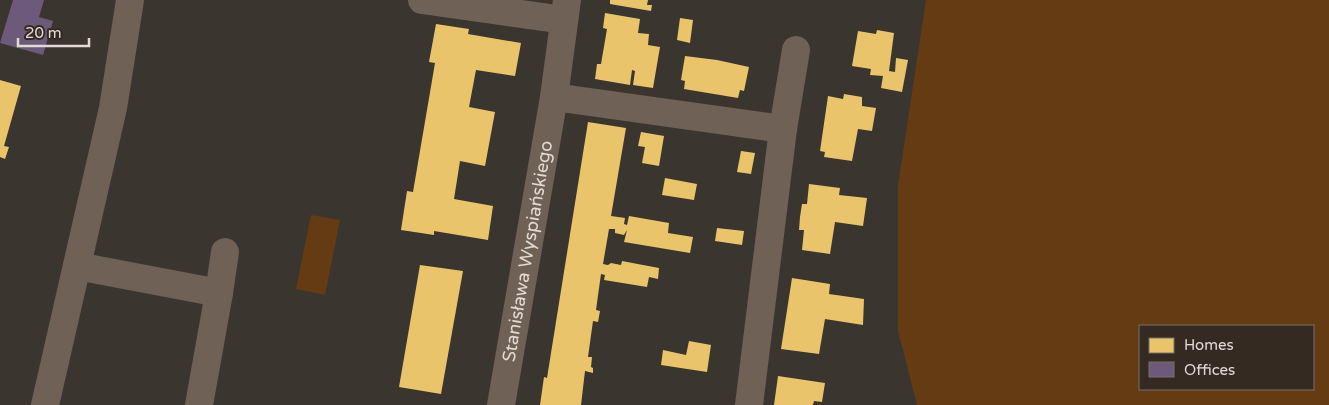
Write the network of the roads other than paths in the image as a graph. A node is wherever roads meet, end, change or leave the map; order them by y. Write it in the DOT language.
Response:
graph roads {
  1 [pos="130,0"];
  2 [pos="422,0"];
  3 [pos="565,10"];
  4 [pos="796,50"];
  5 [pos="554,97"];
  6 [pos="784,130"];
  7 [pos="225,252"];
  8 [pos="77,266"];
  9 [pos="219,293"];
  10 [pos="45,405"];
  11 [pos="199,405"];
  12 [pos="500,405"];
  13 [pos="749,405"];
  1 -- 8 [label="street"];
  2 -- 3 [label="street"];
  3 -- 5 [label="street, Stanisława Wyspiańskiego"];
  4 -- 6 [label="street"];
  5 -- 6 [label="street"];
  5 -- 12 [label="street, Stanisława Wyspiańskiego"];
  6 -- 13 [label="street"];
  7 -- 9 [label="street"];
  8 -- 9 [label="street"];
  8 -- 10 [label="street"];
  9 -- 11 [label="street"];
}
